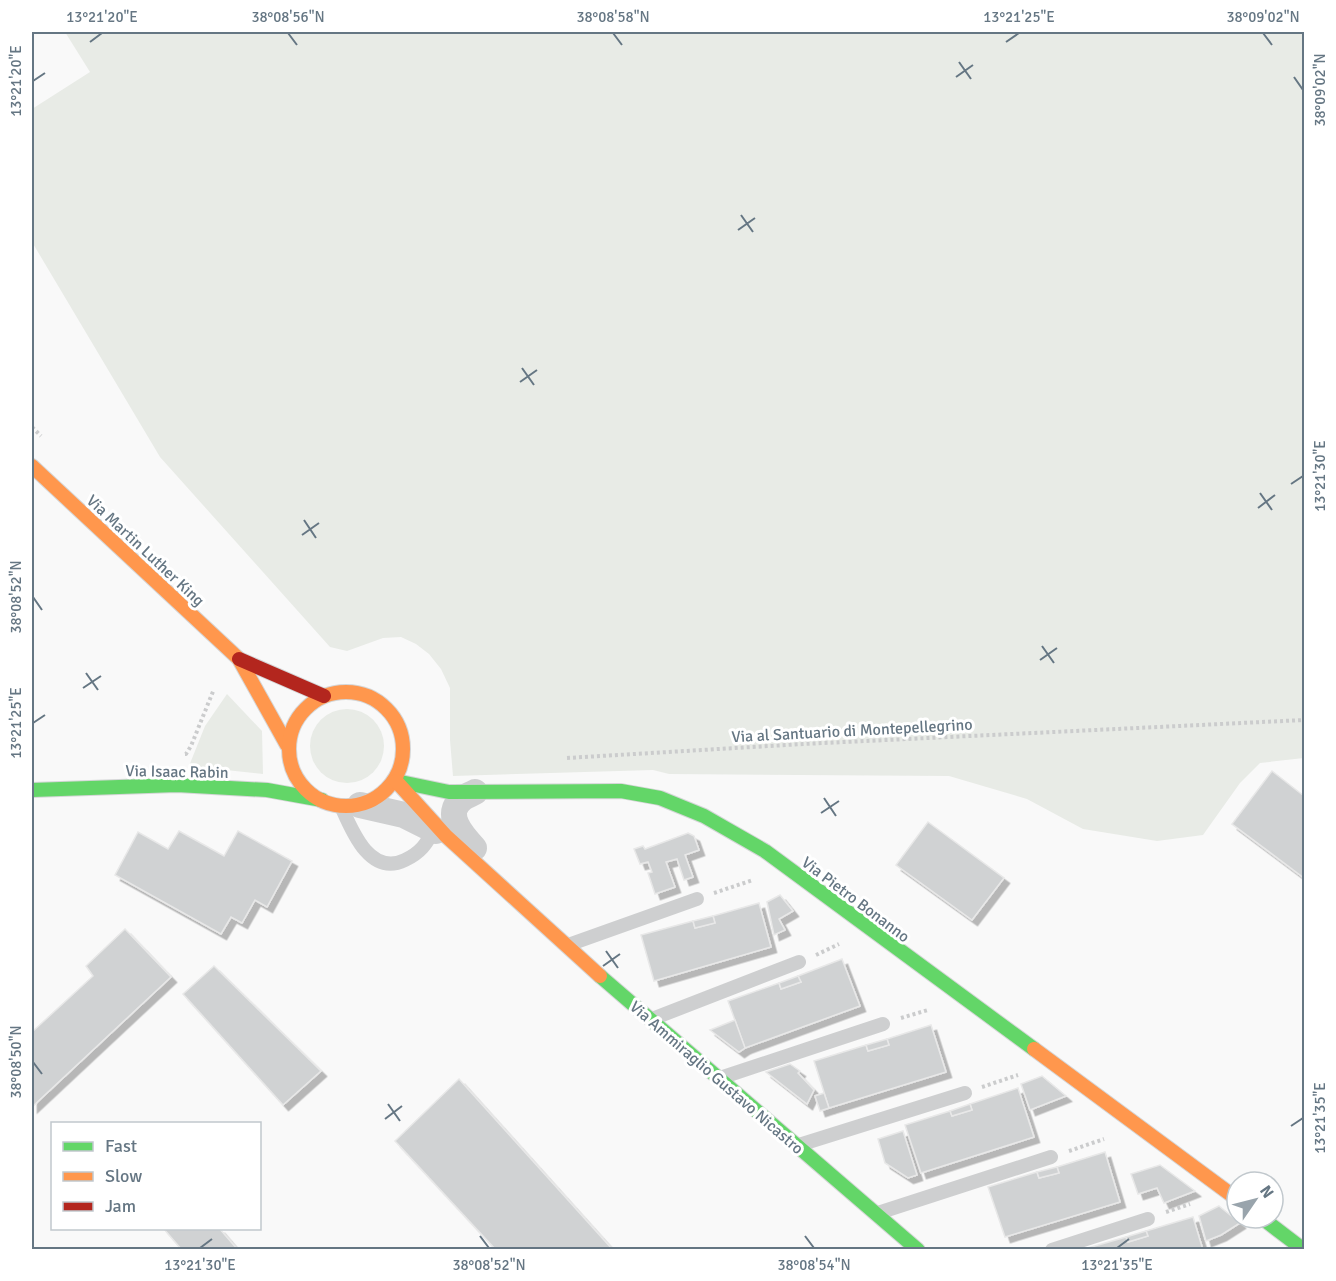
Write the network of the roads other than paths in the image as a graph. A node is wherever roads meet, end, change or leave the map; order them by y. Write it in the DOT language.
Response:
graph roads {
  1 [pos="32,466"];
  2 [pos="239,658"];
  3 [pos="324,696"];
  4 [pos="287,745"];
  5 [pos="396,781"];
  6 [pos="32,790"];
  7 [pos="476,792"];
  8 [pos="322,800"];
  9 [pos="350,805"];
  10 [pos="440,833"];
  11 [pos="697,899"];
  12 [pos="518,901"];
  13 [pos="566,946"];
  14 [pos="799,962"];
  15 [pos="650,1020"];
  16 [pos="883,1024"];
  17 [pos="718,1079"];
  18 [pos="965,1093"];
  19 [pos="797,1146"];
  20 [pos="1051,1157"];
  21 [pos="1225,1191"];
  22 [pos="876,1214"];
  23 [pos="1148,1219"];
  24 [pos="1278,1230"];
  25 [pos="918,1250"];
  26 [pos="1052,1250"];
  27 [pos="1304,1250"];
  1 -- 2 [label="street, Via Martin Luther King"];
  2 -- 3 [label="street, Via Martin Luther King"];
  2 -- 4 [label="street, Via Martin Luther King"];
  3 -- 4 [label="street"];
  3 -- 5 [label="street"];
  4 -- 8 [label="street"];
  5 -- 7 [label="street, Via Pietro Bonanno"];
  5 -- 9 [label="street"];
  5 -- 10 [label="street, Via Ammiraglio Gustavo Nicastro"];
  6 -- 8 [label="street, Via Isaac Rabin"];
  7 -- 12 [label="street, Via Ammiraglio Gustavo Nicastro"];
  7 -- 21 [label="street, Via Pietro Bonanno"];
  8 -- 9 [label="street"];
  9 -- 10 [label="street, Via Ammiraglio Gustavo Nicastro"];
  9 -- 10 [label="lane"];
  10 -- 12 [label="street, Via Ammiraglio Gustavo Nicastro"];
  11 -- 13 [label="lane"];
  12 -- 13 [label="street, Via Ammiraglio Gustavo Nicastro"];
  13 -- 15 [label="street, Via Ammiraglio Gustavo Nicastro"];
  14 -- 15 [label="lane"];
  15 -- 17 [label="street, Via Ammiraglio Gustavo Nicastro"];
  16 -- 17 [label="lane"];
  17 -- 19 [label="street, Via Ammiraglio Gustavo Nicastro"];
  18 -- 19 [label="lane"];
  19 -- 22 [label="street, Via Ammiraglio Gustavo Nicastro"];
  20 -- 22 [label="lane"];
  22 -- 25 [label="street, Via Ammiraglio Gustavo Nicastro"];
  23 -- 26 [label="lane"];
  24 -- 27 [label="street"];
}
